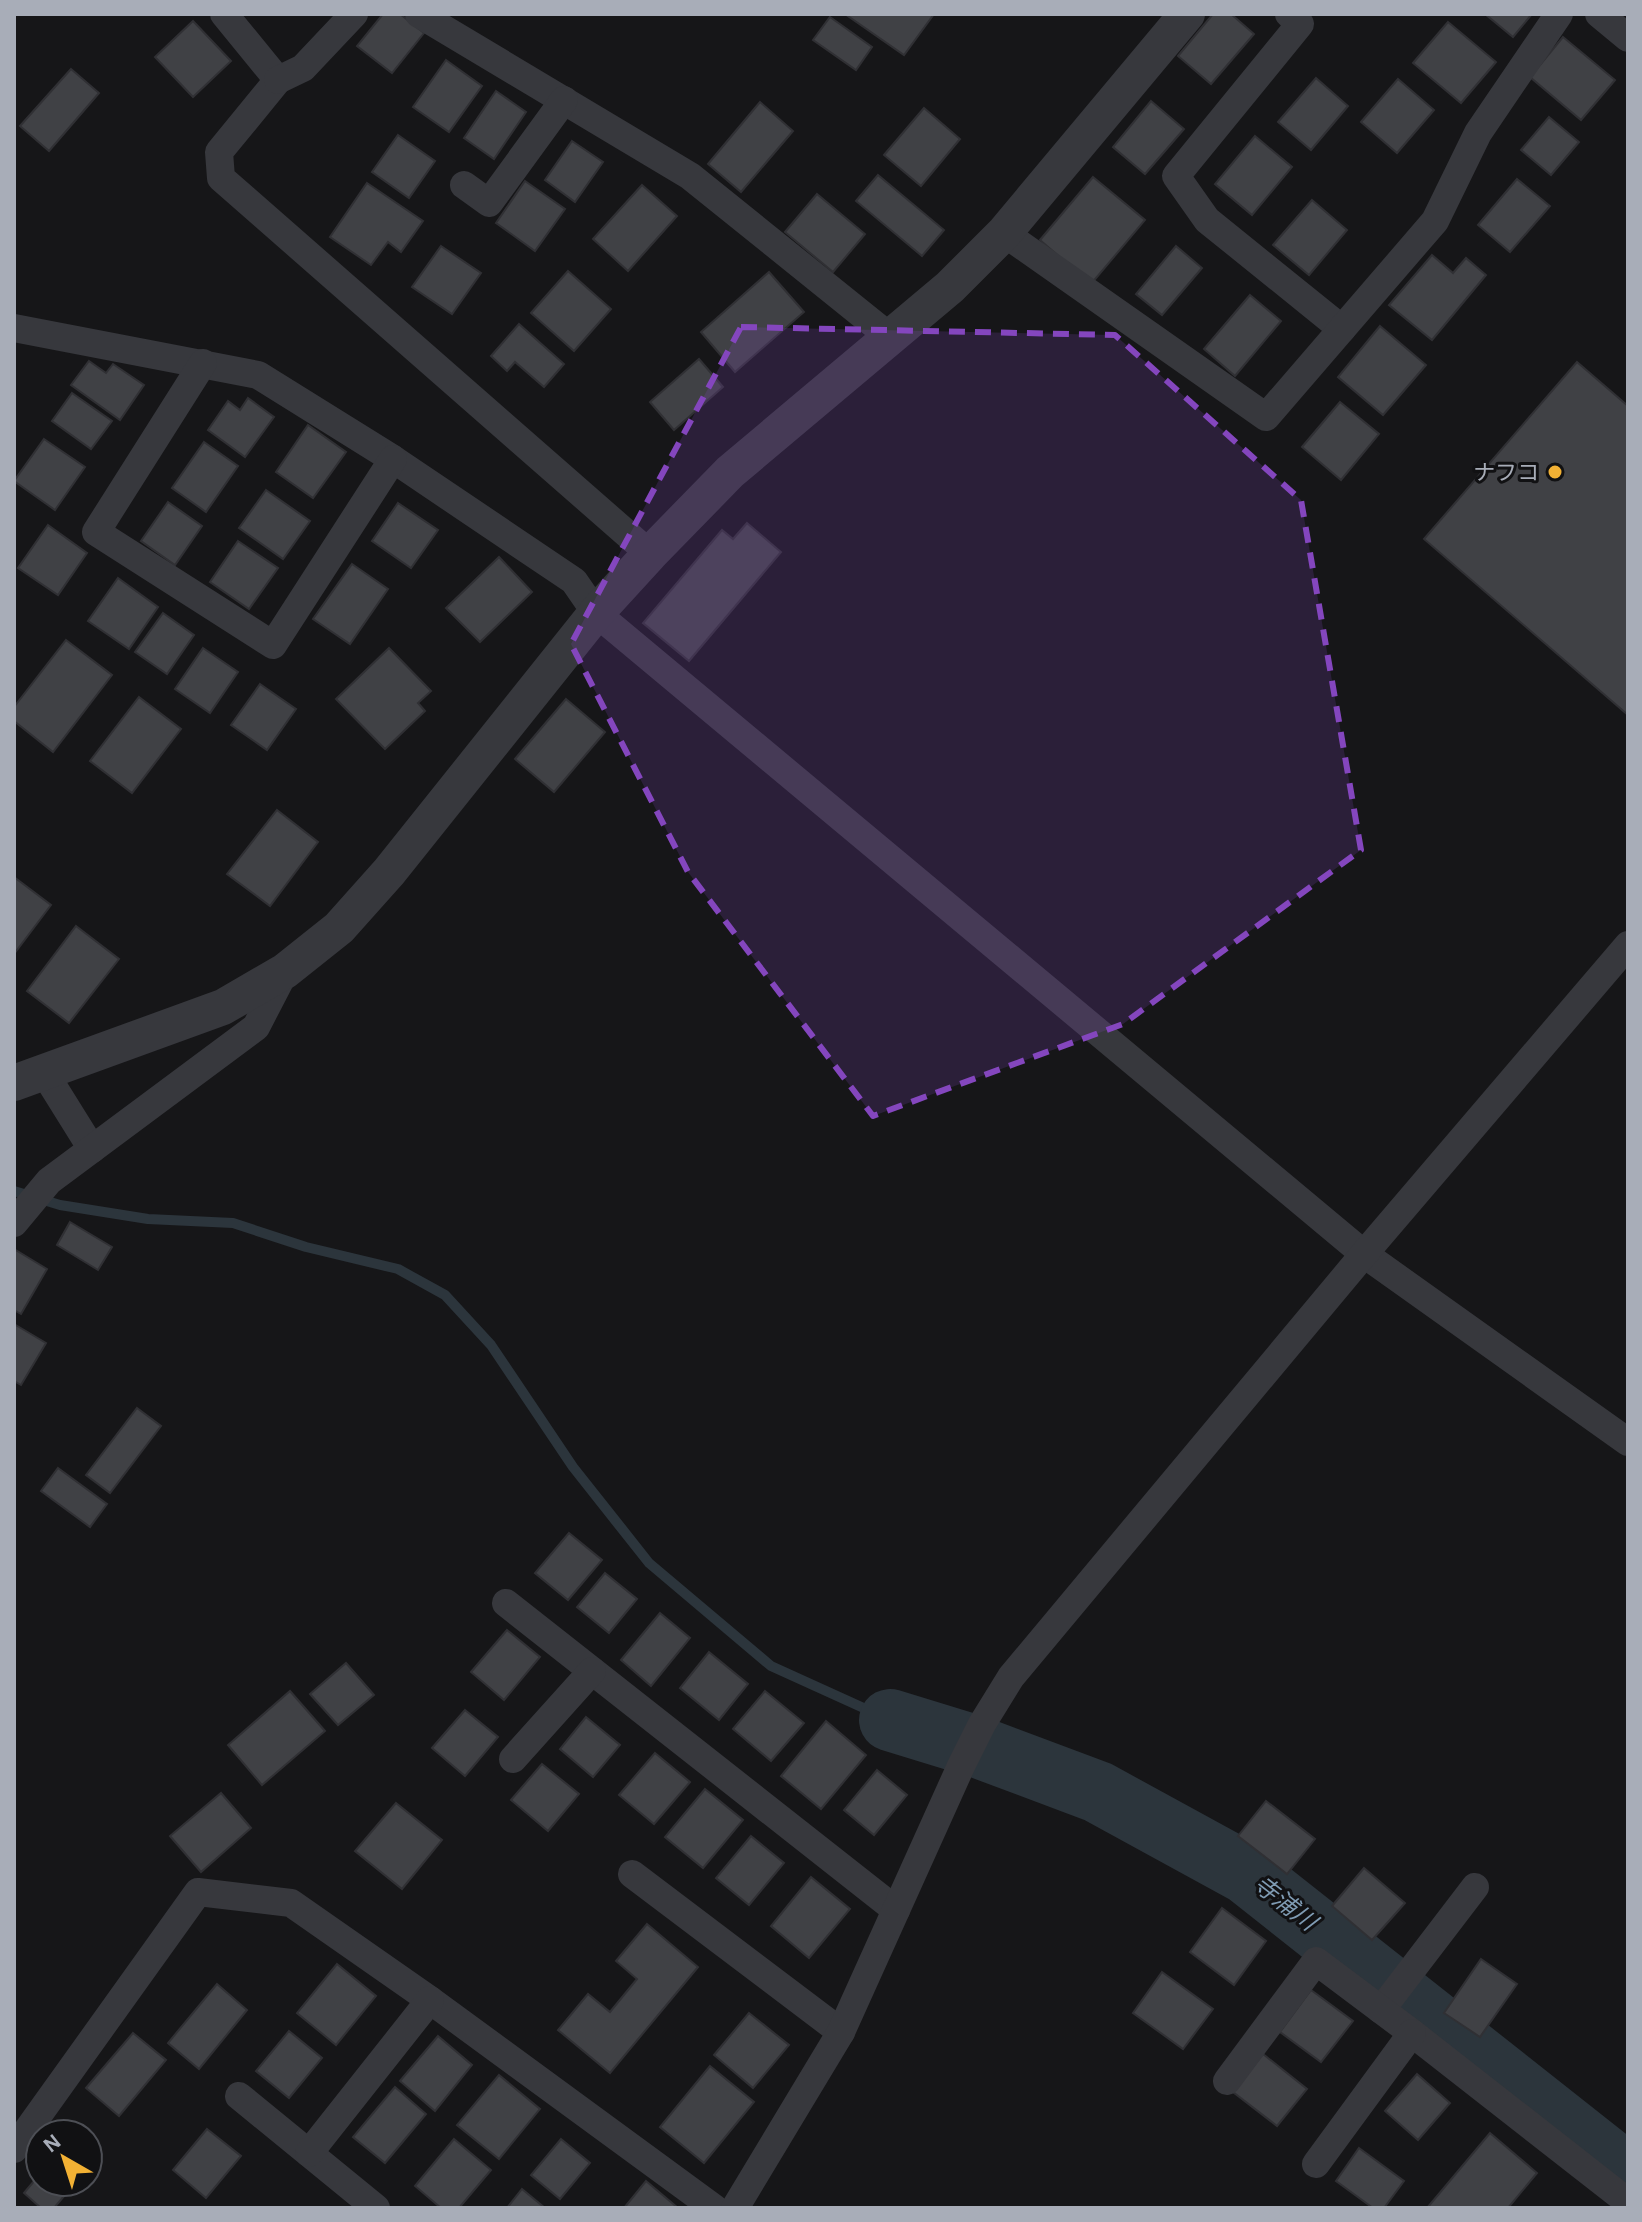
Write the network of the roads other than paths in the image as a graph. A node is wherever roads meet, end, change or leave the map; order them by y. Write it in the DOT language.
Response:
graph roads {
  1 [pos="224,14"];
  2 [pos="354,14"];
  3 [pos="419,14"];
  4 [pos="1187,14"];
  5 [pos="1289,14"];
  6 [pos="1559,14"];
  7 [pos="1599,14"];
  8 [pos="1628,38"];
  9 [pos="278,80"];
  10 [pos="564,100"];
  11 [pos="464,185"];
  12 [pos="1004,233"];
  13 [pos="14,328"];
  14 [pos="1342,329"];
  15 [pos="890,337"];
  16 [pos="203,363"];
  17 [pos="393,459"];
  18 [pos="650,554"];
  19 [pos="596,613"];
  20 [pos="1628,945"];
  21 [pos="285,971"];
  22 [pos="29,1078"];
  23 [pos="92,1149"];
  24 [pos="20,1216"];
  25 [pos="1364,1254"];
  26 [pos="1628,1442"];
  27 [pos="506,1603"];
  28 [pos="592,1671"];
  29 [pos="513,1759"];
  30 [pos="632,1874"];
  31 [pos="1475,1887"];
  32 [pos="896,1910"];
  33 [pos="430,2000"];
  34 [pos="1381,2010"];
  35 [pos="841,2032"];
  36 [pos="1412,2033"];
  37 [pos="1227,2081"];
  38 [pos="239,2096"];
  39 [pos="14,2149"];
  40 [pos="309,2153"];
  41 [pos="1316,2164"];
  42 [pos="1628,2202"];
  43 [pos="376,2208"];
  44 [pos="714,2208"];
  45 [pos="735,2208"];
  1 -- 9 [label="street"];
  2 -- 9 [label="street"];
  3 -- 10 [label="street"];
  4 -- 12 [label="street"];
  5 -- 14 [label="street"];
  6 -- 14 [label="street"];
  7 -- 8 [label="street"];
  9 -- 18 [label="street"];
  10 -- 11 [label="street"];
  10 -- 15 [label="street"];
  12 -- 14 [label="street"];
  12 -- 15 [label="street"];
  13 -- 16 [label="street"];
  15 -- 18 [label="street"];
  16 -- 17 [label="street"];
  16 -- 17 [label="street"];
  17 -- 19 [label="street"];
  18 -- 19 [label="street"];
  19 -- 21 [label="street"];
  19 -- 25 [label="street"];
  20 -- 25 [label="street"];
  21 -- 22 [label="street"];
  21 -- 23 [label="street"];
  22 -- 23 [label="street"];
  23 -- 24 [label="street"];
  25 -- 26 [label="street"];
  25 -- 32 [label="street"];
  27 -- 28 [label="street"];
  28 -- 29 [label="street"];
  28 -- 32 [label="street"];
  30 -- 35 [label="street"];
  31 -- 34 [label="street"];
  32 -- 35 [label="street"];
  33 -- 39 [label="street"];
  33 -- 40 [label="street"];
  33 -- 44 [label="street"];
  34 -- 36 [label="street"];
  34 -- 37 [label="street"];
  35 -- 45 [label="street"];
  36 -- 41 [label="street"];
  36 -- 42 [label="street"];
  38 -- 40 [label="street"];
  40 -- 43 [label="street"];
}
